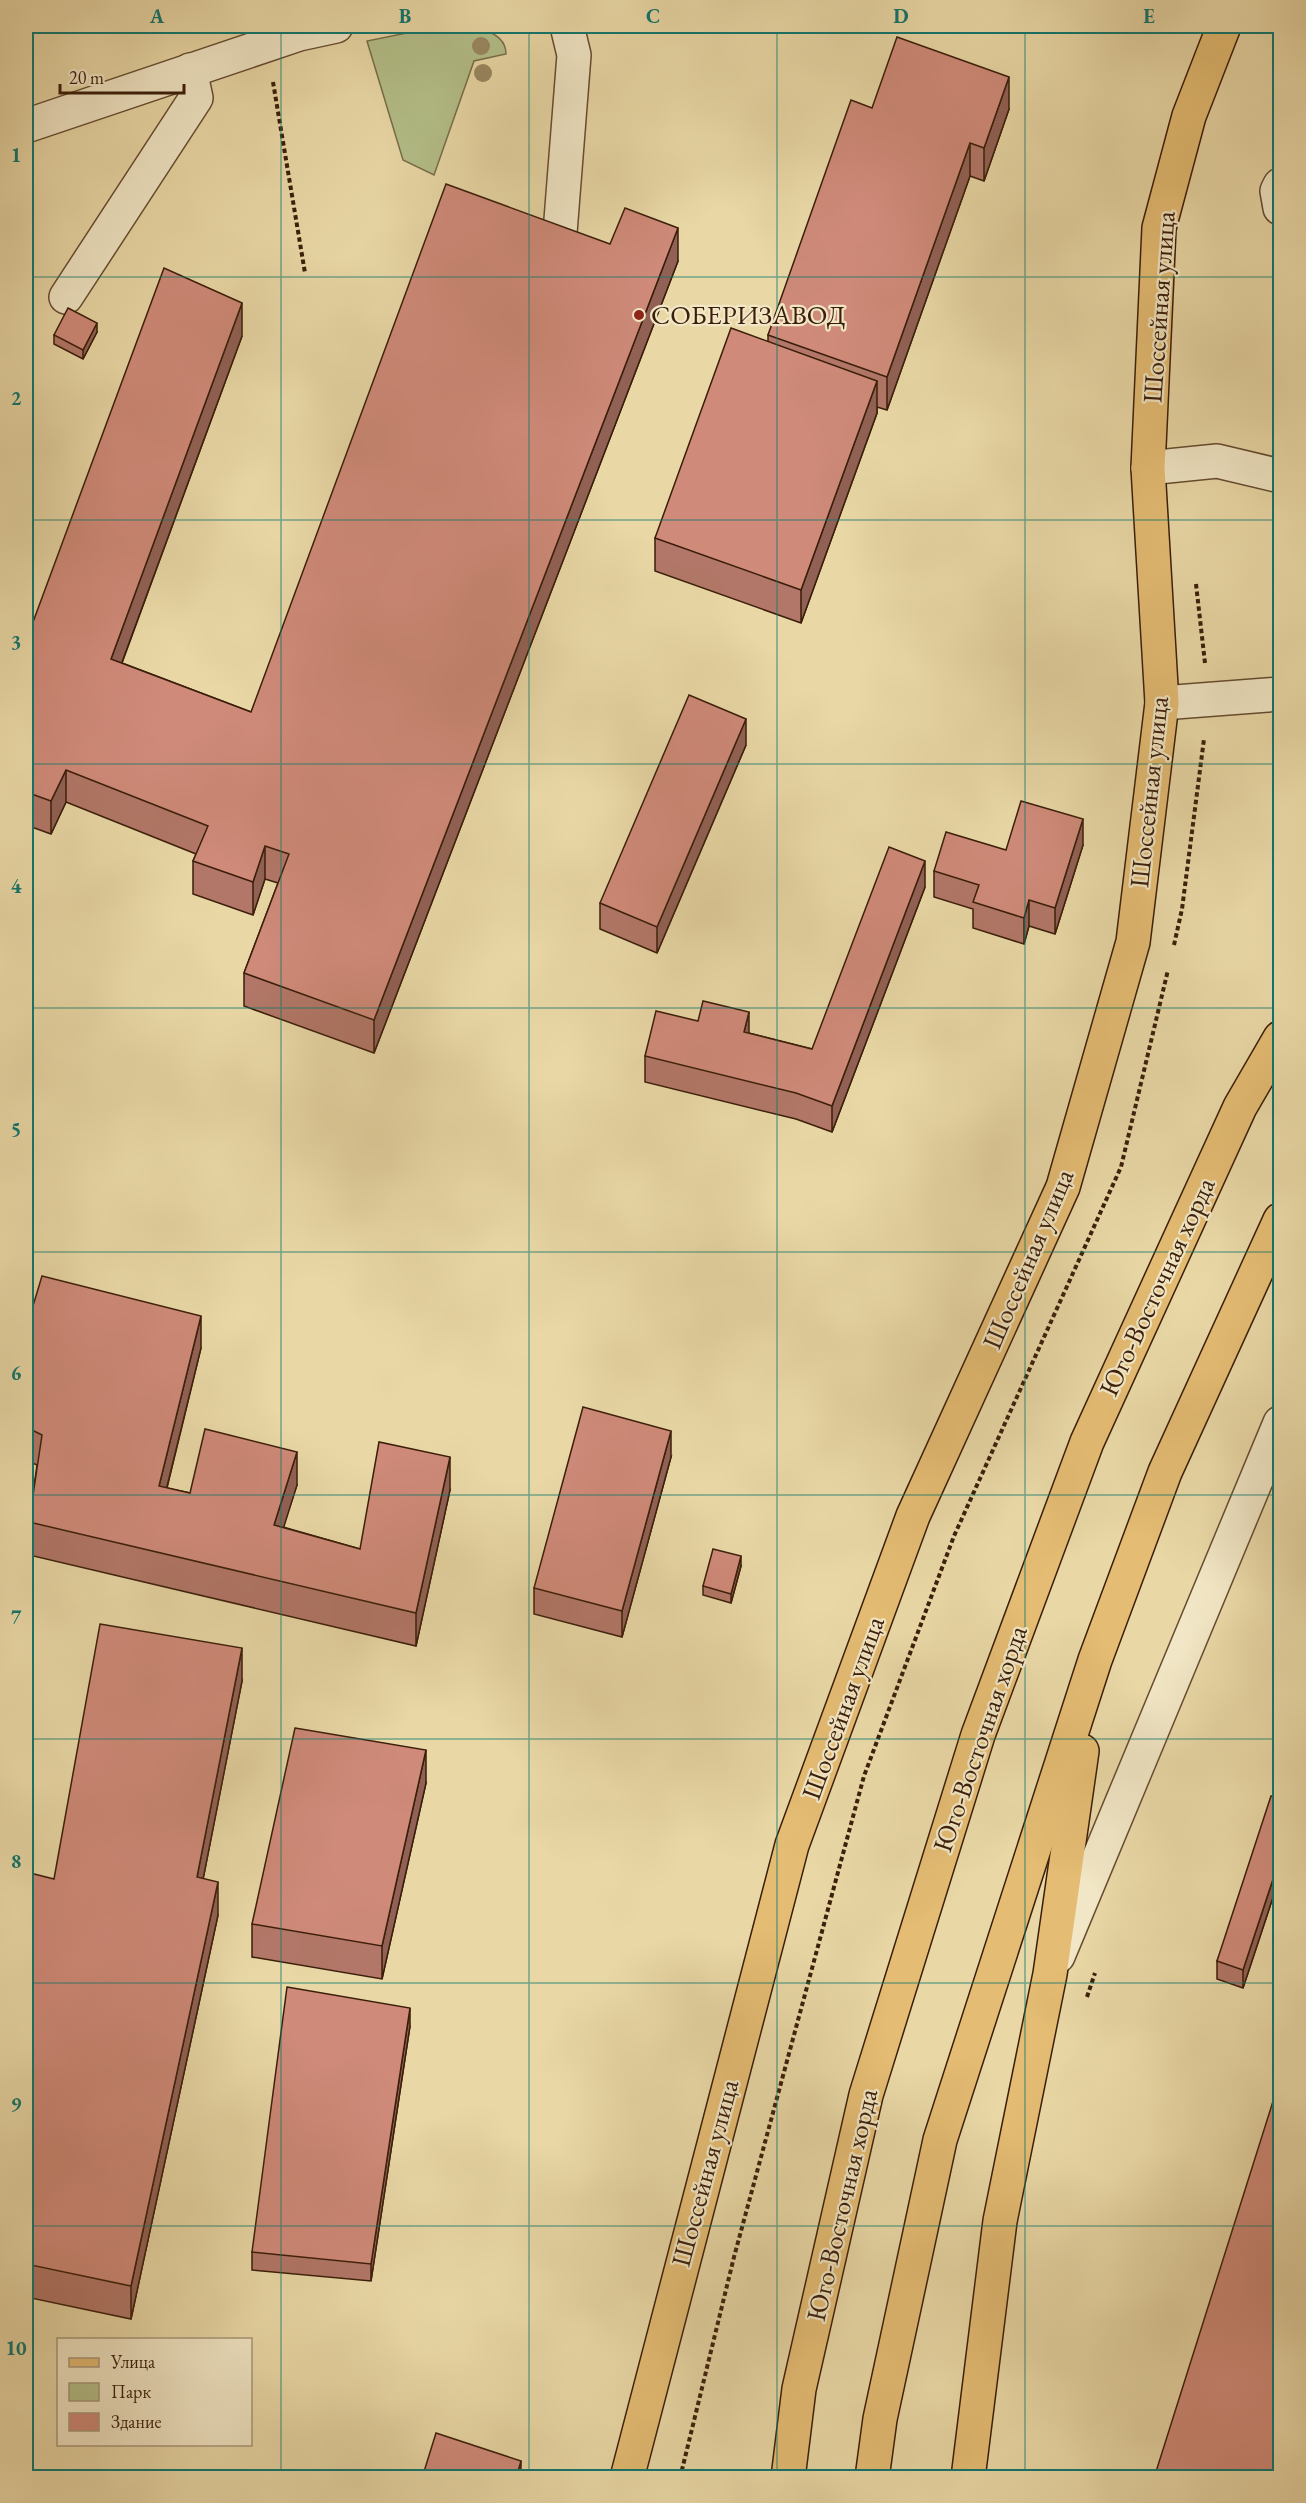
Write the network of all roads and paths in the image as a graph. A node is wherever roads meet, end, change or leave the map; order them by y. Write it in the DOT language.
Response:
graph roads {
  1 [pos="336,26"];
  2 [pos="567,26"];
  3 [pos="1224,26"];
  4 [pos="190,70"];
  5 [pos="272,75"];
  6 [pos="26,126"];
  7 [pos="1281,185"];
  8 [pos="1281,208"];
  9 [pos="558,258"];
  10 [pos="305,273"];
  11 [pos="66,297"];
  12 [pos="1148,468"];
  13 [pos="1281,476"];
  14 [pos="1196,582"];
  15 [pos="1281,694"];
  16 [pos="1209,699"];
  17 [pos="1162,703"];
  18 [pos="1172,954"];
  19 [pos="1169,965"];
  20 [pos="1281,1038"];
  21 [pos="1281,1220"];
  22 [pos="1281,1423"];
  23 [pos="1095,1660"];
  24 [pos="1096,1968"];
  25 [pos="1050,1974"];
  26 [pos="1086,2001"];
  27 [pos="629,2466"];
  28 [pos="680,2478"];
  29 [pos="788,2478"];
  30 [pos="872,2478"];
  31 [pos="968,2478"];
  1 -- 4 [label="street"];
  2 -- 9 [label="street"];
  3 -- 12 [label="main road, Шоссейная улица"];
  4 -- 6 [label="street"];
  4 -- 11 [label="street"];
  5 -- 10 [label="path"];
  7 -- 8 [label="street"];
  12 -- 13 [label="street"];
  12 -- 17 [label="main road, Шоссейная улица"];
  14 -- 16 [label="path"];
  15 -- 16 [label="street"];
  16 -- 17 [label="street"];
  16 -- 18 [label="path"];
  17 -- 27 [label="main road, Шоссейная улица"];
  19 -- 28 [label="path"];
  20 -- 29 [label="main road, Юго-Восточная хорда"];
  21 -- 23 [label="main road"];
  22 -- 25 [label="street"];
  23 -- 25 [label="main road"];
  23 -- 30 [label="main road"];
  24 -- 26 [label="path"];
  25 -- 31 [label="main road"];
}
